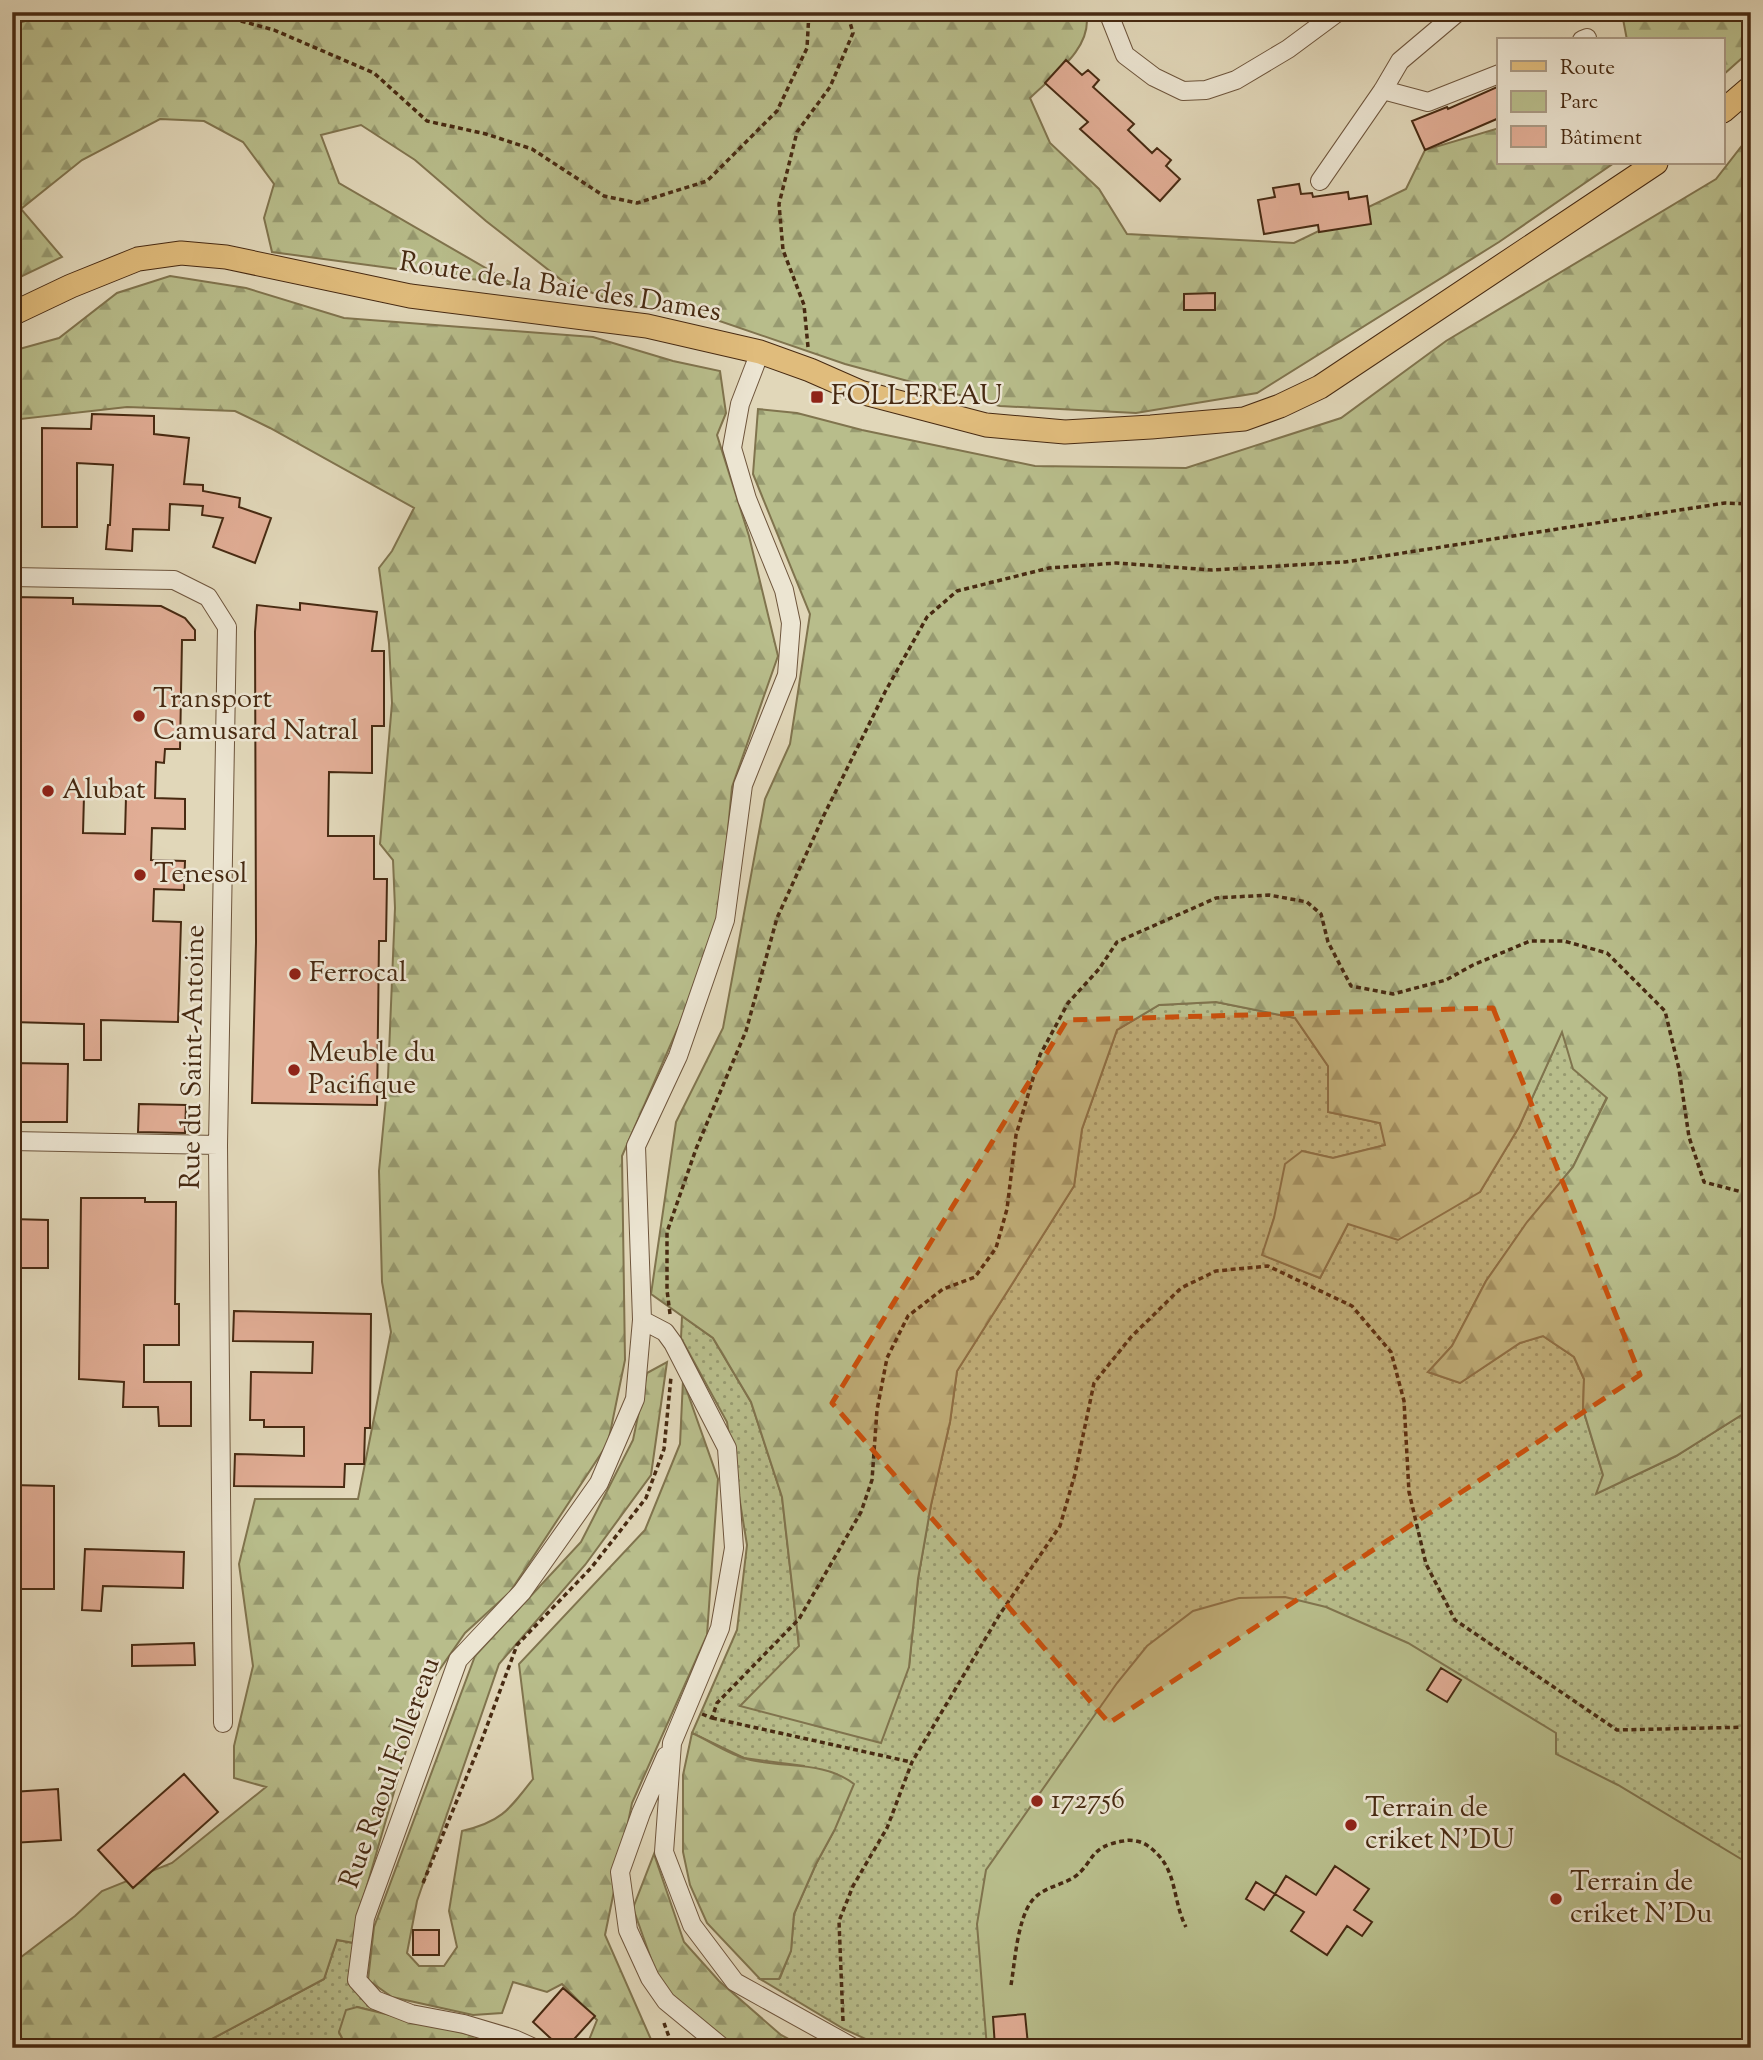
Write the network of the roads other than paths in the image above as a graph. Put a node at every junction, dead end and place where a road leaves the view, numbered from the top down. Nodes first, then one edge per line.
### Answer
1 (1108, 12) edge
2 (1338, 12) edge
3 (1458, 12) edge
4 (1497, 75) edge
5 (1751, 87) edge
6 (1383, 90) junction
7 (1724, 110) edge
8 (1654, 164) edge
9 (1320, 181) dead end
10 (12, 314) edge
11 (760, 352) junction
12 (12, 577) edge
13 (12, 1141) edge
14 (218, 1144) junction
15 (642, 1320) junction
16 (223, 1723) dead end
17 (672, 1743) junction
18 (849, 2045) edge
19 (534, 2048) edge
20 (723, 2048) edge

1 - 2 street
3 - 6 street
4 - 6 street
5 - 7 main road
6 - 9 street
8 - 11 main road, Route de la Baie des Dames
10 - 11 main road, Route de la Baie des Dames
11 - 15 street, Rue Raoul Follereau
12 - 14 street, Rue du Saint-Antoine
13 - 14 street
14 - 16 street, Rue du Saint-Antoine
15 - 17 street
15 - 19 street, Rue Raoul Follereau
17 - 18 street
17 - 20 street

